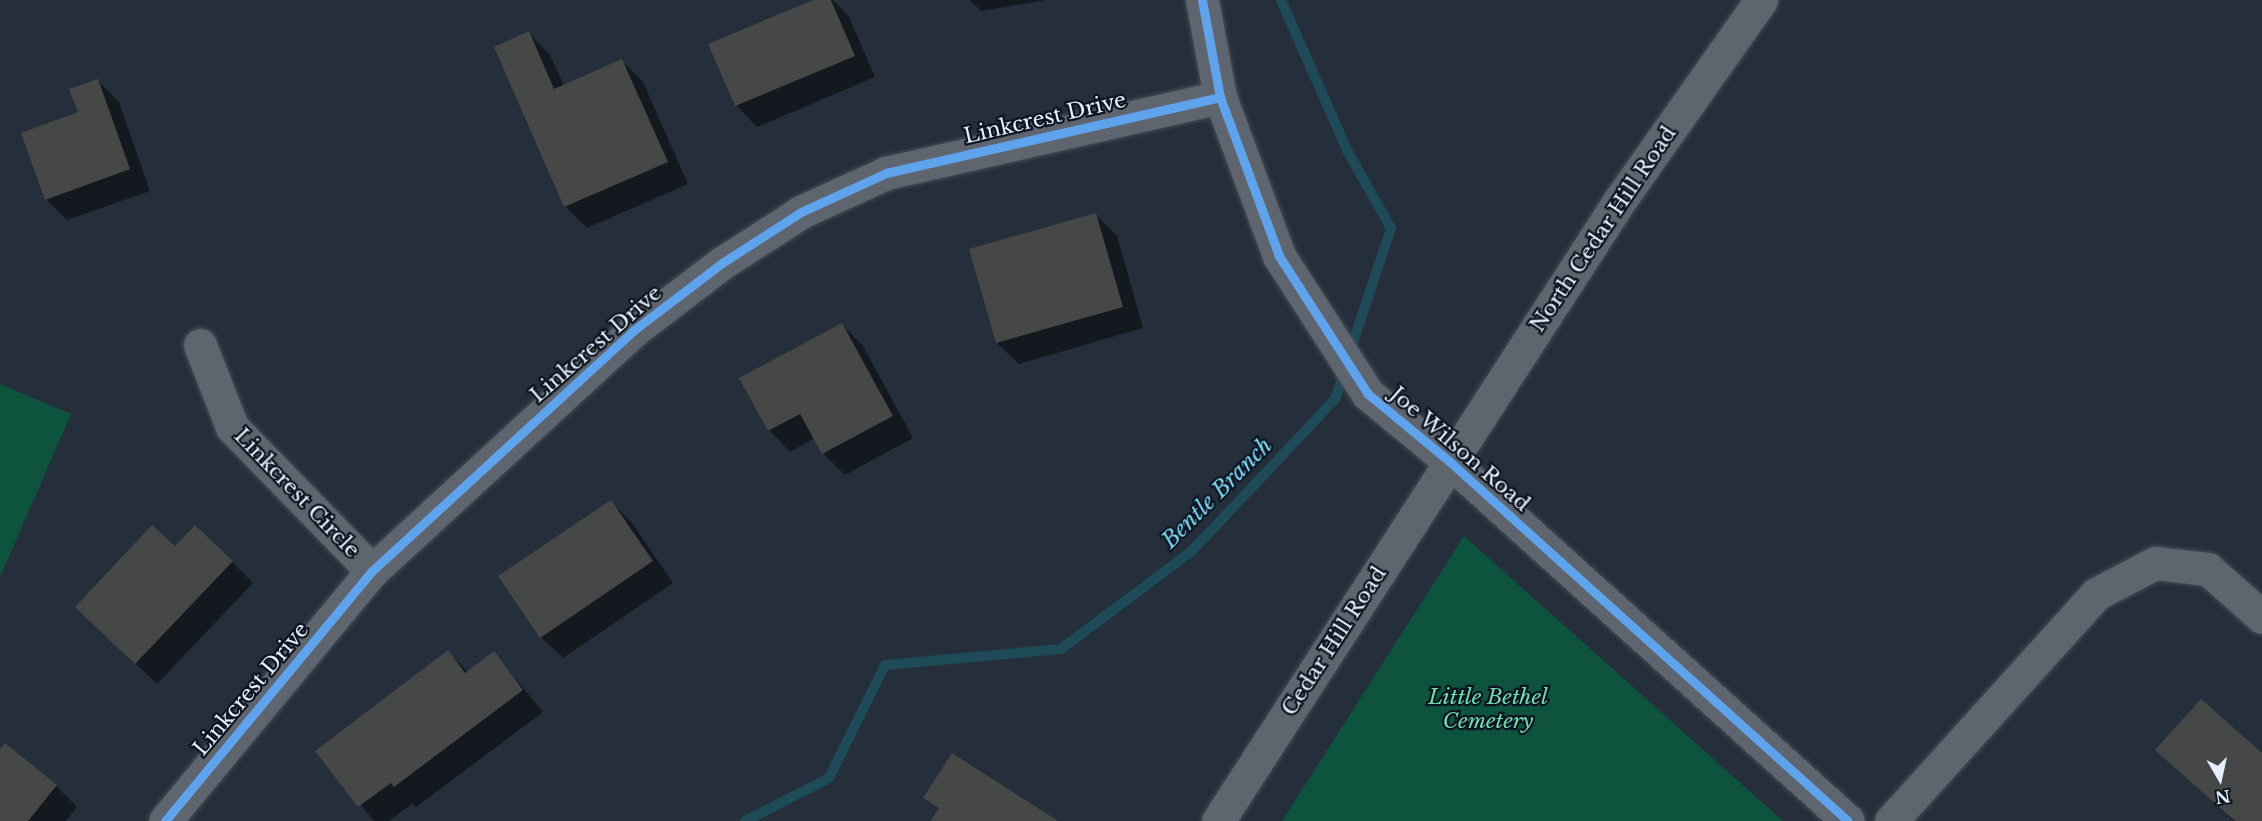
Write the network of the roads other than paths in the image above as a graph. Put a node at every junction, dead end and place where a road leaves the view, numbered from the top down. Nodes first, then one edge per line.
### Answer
1 (1202, 0) edge
2 (1761, 0) edge
3 (1220, 97) junction
4 (200, 345) dead end
5 (1449, 460) junction
6 (372, 571) junction
7 (2262, 617) edge
8 (165, 821) edge
9 (1218, 821) edge
10 (1848, 821) edge
11 (1891, 821) edge

1 - 3 street, Joe Wilson Road
2 - 5 street, North Cedar Hill Road
3 - 5 street, Joe Wilson Road
3 - 6 street, Linkcrest Drive
4 - 6 street, Linkcrest Circle
5 - 9 street, Cedar Hill Road
5 - 10 street, Joe Wilson Road
6 - 8 street, Linkcrest Drive
7 - 11 street

